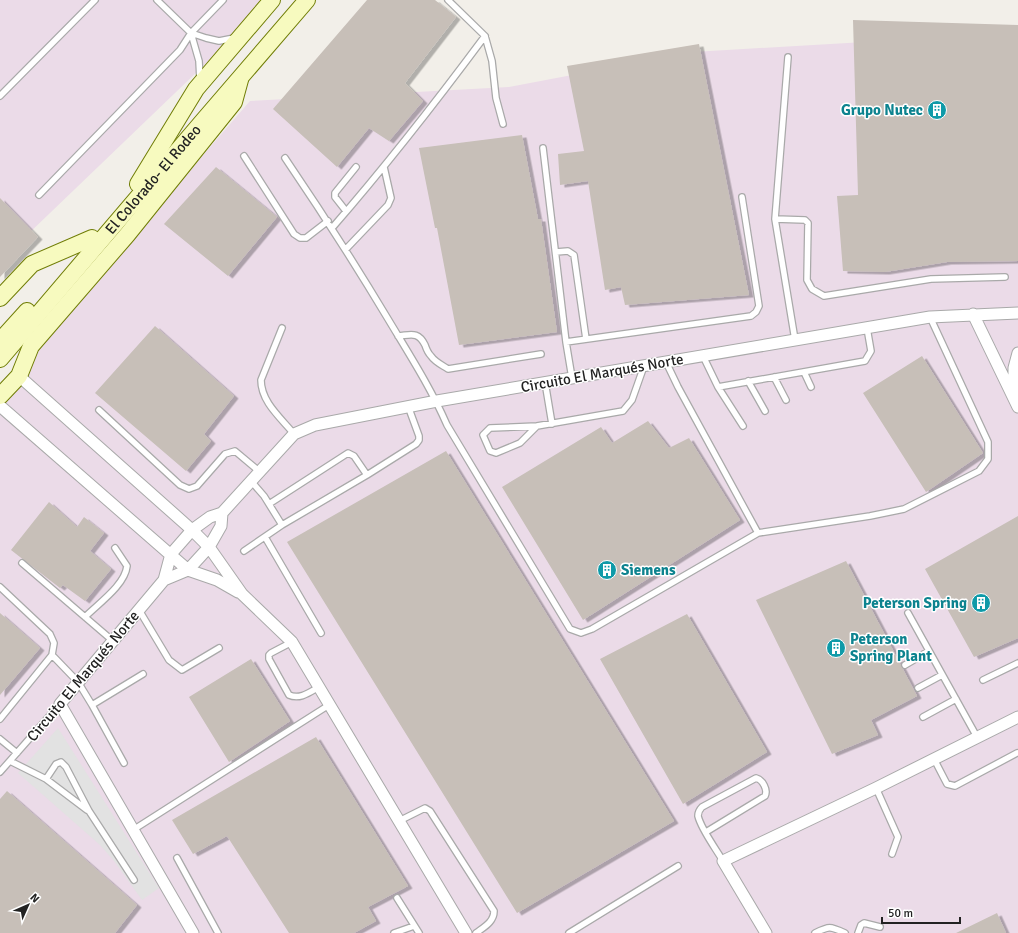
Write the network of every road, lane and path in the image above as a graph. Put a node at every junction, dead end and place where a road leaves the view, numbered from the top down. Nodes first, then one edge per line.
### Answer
1 (95, 0) edge
2 (157, 0) edge
3 (224, 0) edge
4 (272, 0) edge
5 (293, 0) edge
6 (307, 0) edge
7 (448, 0) edge
8 (191, 33) junction
9 (485, 36) junction
10 (240, 37) junction
11 (788, 57) dead end
12 (240, 77) junction
13 (200, 84) junction
14 (0, 96) edge
15 (503, 124) dead end
16 (543, 148) dead end
17 (244, 156) dead end
18 (285, 158) dead end
19 (356, 167) dead end
20 (384, 167) junction
21 (138, 184) junction
22 (39, 195) dead end
23 (742, 197) dead end
24 (346, 211) junction
25 (775, 219) junction
26 (328, 221) junction
27 (332, 228) junction
28 (92, 238) junction
29 (346, 249) junction
30 (556, 252) junction
31 (1005, 277) dead end
32 (0, 298) edge
33 (1018, 313) edge
34 (974, 314) junction
35 (930, 317) junction
36 (282, 328) dead end
37 (868, 328) junction
38 (398, 336) junction
39 (586, 340) junction
40 (795, 340) junction
41 (0, 341) edge
42 (566, 342) junction
43 (1018, 353) edge
44 (540, 354) dead end
45 (704, 356) junction
46 (0, 359) edge
47 (666, 362) junction
48 (644, 366) junction
49 (804, 372) junction
50 (19, 376) junction
51 (774, 377) junction
52 (572, 378) junction
53 (545, 382) junction
54 (748, 382) junction
55 (718, 387) junction
56 (811, 387) dead end
57 (0, 396) edge
58 (786, 400) dead end
59 (437, 401) junction
60 (1016, 403) edge
61 (0, 406) edge
62 (408, 406) junction
63 (99, 410) dead end
64 (765, 411) dead end
65 (552, 424) junction
66 (537, 426) junction
67 (743, 426) dead end
68 (294, 434) junction
69 (260, 472) junction
70 (366, 475) junction
71 (251, 481) junction
72 (269, 504) junction
73 (222, 513) junction
74 (282, 525) junction
75 (192, 530) junction
76 (758, 533) junction
77 (265, 537) junction
78 (209, 547) junction
79 (115, 548) dead end
80 (244, 550) dead end
81 (171, 554) junction
82 (22, 563) dead end
83 (188, 570) junction
84 (164, 580) junction
85 (0, 587) edge
86 (242, 594) junction
87 (139, 610) junction
88 (908, 613) dead end
89 (85, 617) junction
90 (321, 633) dead end
91 (113, 641) junction
92 (292, 642) junction
93 (219, 648) dead end
94 (929, 651) junction
95 (52, 655) junction
96 (1018, 663) edge
97 (905, 666) dead end
98 (143, 674) dead end
99 (942, 675) junction
100 (983, 680) dead end
101 (78, 682) junction
102 (319, 687) junction
103 (918, 688) dead end
104 (956, 700) junction
105 (60, 704) junction
106 (92, 705) junction
107 (329, 705) junction
108 (923, 717) dead end
109 (1018, 717) edge
110 (0, 719) edge
111 (977, 737) junction
112 (0, 739) edge
113 (17, 753) junction
114 (1017, 753) dead end
115 (934, 759) junction
116 (10, 761) junction
117 (124, 763) dead end
118 (0, 772) edge
119 (46, 779) junction
120 (876, 788) junction
121 (89, 811) junction
122 (399, 821) junction
123 (133, 830) junction
124 (706, 832) junction
125 (892, 854) dead end
126 (177, 858) dead end
127 (723, 862) junction
128 (678, 866) dead end
129 (134, 880) dead end
130 (396, 898) dead end
131 (414, 926) junction
132 (880, 928) dead end
133 (193, 933) edge
134 (218, 933) edge
135 (394, 933) edge
136 (418, 933) edge
137 (466, 933) edge
138 (476, 933) edge
139 (570, 933) edge
140 (766, 933) edge
141 (815, 933) edge
142 (844, 933) edge
143 (858, 933) edge

1 - 14 lane
2 - 8 lane
3 - 8 lane
4 - 10 main road
5 - 21 main road, El Colorado- El Rodeo
6 - 12 main road, El Colorado- El Rodeo
7 - 9 lane
8 - 10 lane
8 - 13 lane
8 - 22 lane
9 - 15 lane
9 - 20 lane
10 - 13 main road
11 - 25 lane
12 - 46 main road, El Colorado- El Rodeo
12 - 50 main road
13 - 21 main road
16 - 30 lane
17 - 26 lane
18 - 26 lane
19 - 24 lane
20 - 24 lane
20 - 29 lane
21 - 28 main road, El Colorado- El Rodeo
23 - 39 lane
24 - 27 lane
25 - 31 lane
25 - 40 lane
26 - 27 lane
27 - 29 lane
28 - 32 main road
28 - 41 main road, El Colorado- El Rodeo
29 - 38 lane
30 - 39 lane
30 - 42 lane
33 - 34 street, Circuito El Marqués Norte
34 - 35 street, Circuito El Marqués Norte
34 - 60 street
35 - 37 street, Circuito El Marqués Norte
35 - 76 lane
36 - 68 lane
37 - 40 street, Circuito El Marqués Norte
37 - 49 lane
38 - 44 lane
38 - 59 lane
39 - 42 lane
40 - 45 street, Circuito El Marqués Norte
42 - 52 lane
43 - 60 street
45 - 47 street, Circuito El Marqués Norte
45 - 55 lane
47 - 48 street, Circuito El Marqués Norte
47 - 76 lane
48 - 52 street, Circuito El Marqués Norte
48 - 65 lane
49 - 51 lane
49 - 56 lane
50 - 57 main road
50 - 75 street
51 - 54 lane
51 - 58 lane
52 - 53 street, Circuito El Marqués Norte
53 - 59 street, Circuito El Marqués Norte
53 - 65 lane
54 - 55 lane
54 - 64 lane
55 - 67 lane
59 - 62 street, Circuito El Marqués Norte
59 - 76 lane
61 - 81 street
62 - 68 street, Circuito El Marqués Norte
62 - 70 lane
63 - 69 lane
65 - 66 lane
66 - 66 lane
68 - 69 street, Circuito El Marqués Norte
69 - 71 street, Circuito El Marqués Norte
70 - 72 lane
70 - 74 lane
71 - 72 lane
71 - 73 street, Circuito El Marqués Norte
72 - 74 lane
73 - 75 street, Circuito El Marqués Norte
73 - 78 street, Circuito El Marqués Norte
74 - 77 lane
75 - 78 street
75 - 81 street, Circuito El Marqués Norte
77 - 80 lane
77 - 90 lane
78 - 83 street, Circuito El Marqués Norte
78 - 86 street
79 - 89 lane
81 - 83 street
81 - 84 street, Circuito El Marqués Norte
82 - 89 lane
83 - 84 street, Circuito El Marqués Norte
83 - 86 street
84 - 87 street, Circuito El Marqués Norte
85 - 95 lane
86 - 92 street
87 - 91 street, Circuito El Marqués Norte
87 - 93 lane
88 - 94 lane
89 - 91 lane
91 - 101 street, Circuito El Marqués Norte
92 - 102 street
92 - 102 lane
94 - 97 lane
94 - 99 lane
95 - 101 lane
95 - 110 lane
96 - 100 lane
98 - 106 lane
99 - 103 lane
99 - 104 lane
101 - 105 street, Circuito El Marqués Norte
101 - 106 lane
102 - 107 street
104 - 108 lane
104 - 111 lane
105 - 113 lane, Circuito El Marqués Norte
105 - 123 street
106 - 117 lane
107 - 122 street
107 - 123 lane
109 - 111 street
111 - 115 street
112 - 113 lane
113 - 116 lane, Circuito El Marqués Norte
114 - 115 lane
115 - 120 street
116 - 118 lane, Circuito El Marqués Norte
116 - 119 lane
119 - 121 lane
119 - 121 lane
120 - 125 lane
120 - 127 street
121 - 129 lane
122 - 137 street
122 - 138 lane
123 - 133 street
124 - 124 lane
124 - 127 lane
126 - 134 lane
127 - 140 street
128 - 139 lane
130 - 131 lane
131 - 135 lane
131 - 136 lane
132 - 143 lane
141 - 142 lane

